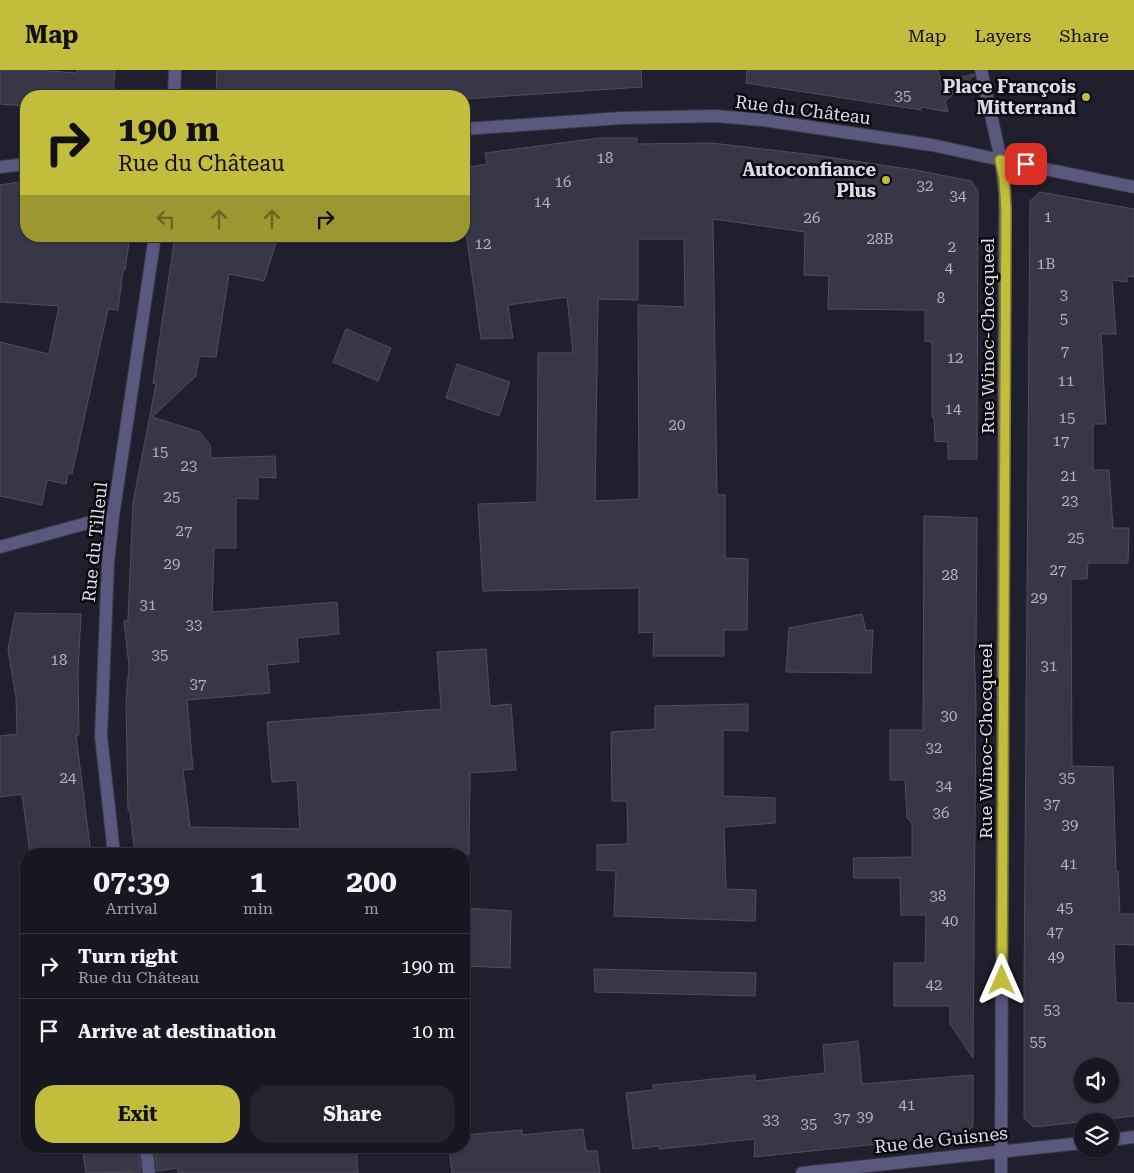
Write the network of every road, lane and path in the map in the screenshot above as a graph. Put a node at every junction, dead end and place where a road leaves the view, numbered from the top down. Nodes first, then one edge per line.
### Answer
1 (175, 70) edge
2 (981, 70) edge
3 (174, 90) edge
4 (470, 128) edge
5 (1000, 160) junction
6 (20, 165) edge
7 (0, 167) edge
8 (1134, 187) edge
9 (154, 242) edge
10 (113, 516) junction
11 (0, 547) edge
12 (113, 848) edge
13 (1134, 1137) edge
14 (1119, 1139) edge
15 (1074, 1144) edge
16 (1001, 1151) junction
17 (147, 1153) edge
18 (149, 1173) edge
19 (802, 1173) edge
20 (1001, 1173) edge

1 - 3 street
2 - 5 street, Rue Winoc-Chocqueel
4 - 5 street, Rue du Château
5 - 8 street, Rue du Château
5 - 16 street, Rue Winoc-Chocqueel
6 - 7 street
9 - 10 street, Rue du Tilleul
10 - 11 street
10 - 12 street, Rue du Tilleul
13 - 14 street
15 - 16 street, Rue de Guisnes
16 - 19 street, Rue de Guisnes
16 - 20 street, Rue Winoc-Chocqueel
17 - 18 street

